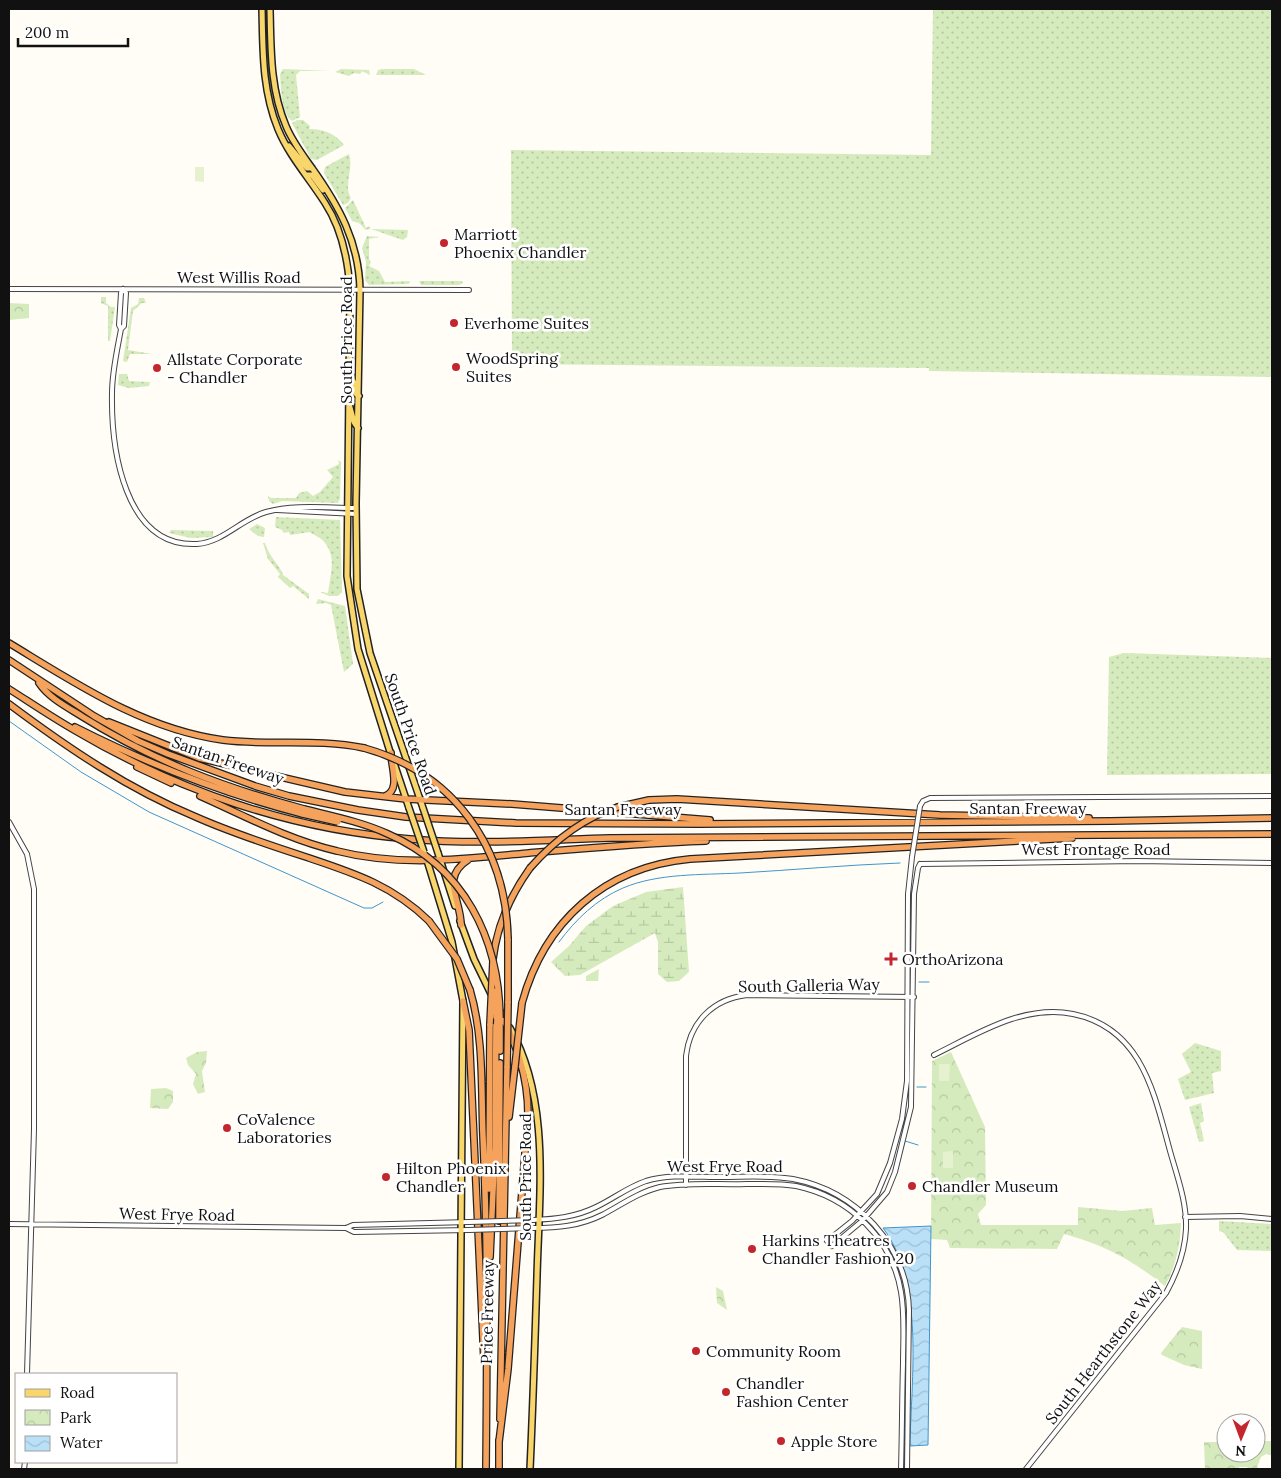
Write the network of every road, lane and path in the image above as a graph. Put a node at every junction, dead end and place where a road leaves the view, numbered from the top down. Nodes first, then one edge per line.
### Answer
1 (262, 9) edge
2 (270, 9) edge
3 (285, 142) junction
4 (312, 168) junction
5 (306, 175) junction
6 (336, 202) junction
7 (9, 289) edge
8 (123, 289) junction
9 (350, 290) junction
10 (360, 290) junction
11 (469, 290) dead end
12 (349, 373) junction
13 (358, 396) junction
14 (348, 403) junction
15 (358, 429) junction
16 (347, 511) junction
17 (356, 511) junction
18 (9, 643) edge
19 (9, 660) edge
20 (36, 679) junction
21 (9, 689) edge
22 (9, 704) edge
23 (94, 716) junction
24 (54, 718) junction
25 (391, 753) junction
26 (122, 757) junction
27 (379, 796) junction
28 (1272, 796) edge
29 (406, 799) junction
30 (420, 800) junction
31 (304, 812) junction
32 (1272, 818) edge
33 (1164, 819) junction
34 (9, 822) edge
35 (747, 823) junction
36 (1272, 834) edge
37 (1113, 835) junction
38 (772, 837) junction
39 (912, 857) junction
40 (471, 858) junction
41 (427, 860) junction
42 (440, 860) junction
43 (1272, 862) edge
44 (920, 864) junction
45 (461, 925) junction
46 (908, 997) junction
47 (914, 997) junction
48 (463, 1002) junction
49 (496, 1004) junction
50 (498, 1017) junction
51 (934, 1055) dead end
52 (505, 1156) junction
53 (686, 1177) junction
54 (686, 1185) junction
55 (864, 1214) junction
56 (1185, 1217) junction
57 (860, 1218) junction
58 (1272, 1219) edge
59 (536, 1220) junction
60 (461, 1222) junction
61 (412, 1223) junction
62 (9, 1224) edge
63 (31, 1224) junction
64 (346, 1228) junction
65 (536, 1228) junction
66 (413, 1230) junction
67 (461, 1230) junction
68 (827, 1241) dead end
69 (832, 1246) dead end
70 (488, 1268) junction
71 (502, 1268) junction
72 (27, 1373) edge
73 (486, 1420) junction
74 (499, 1442) junction
75 (459, 1469) edge
76 (486, 1469) edge
77 (499, 1469) edge
78 (530, 1469) edge
79 (901, 1469) edge
80 (907, 1469) edge
81 (1026, 1469) edge

1 - 3 main road, South Price Road
2 - 4 main road, South Price Road
3 - 4 main road
3 - 5 main road, South Price Road
4 - 6 main road, South Price Road
5 - 6 main road
5 - 9 main road, South Price Road
6 - 10 main road, South Price Road
7 - 8 street, West Willis Road
8 - 9 street, West Willis Road
8 - 16 street
9 - 10 street, West Willis Road
9 - 12 main road, South Price Road
10 - 11 street, West Willis Road
10 - 13 main road, South Price Road
12 - 13 main road
12 - 14 main road, South Price Road
13 - 15 main road, South Price Road
14 - 15 main road
14 - 16 main road, South Price Road
15 - 17 main road, South Price Road
16 - 17 street
16 - 25 main road, South Price Road
17 - 30 main road, South Price Road
18 - 52 highway, bridge
19 - 20 highway, Santan Freeway
20 - 23 highway, Santan Freeway
20 - 31 highway
21 - 24 highway, Santan Freeway
22 - 70 highway, bridge
23 - 27 highway
23 - 35 highway, Santan Freeway
24 - 26 highway, Santan Freeway
24 - 31 highway
25 - 27 highway
25 - 29 main road, South Price Road
26 - 38 highway, Santan Freeway
26 - 41 highway
27 - 29 highway
28 - 39 street, bridge
29 - 30 highway
29 - 41 main road, South Price Road, bridge
30 - 35 highway
30 - 42 main road, South Price Road, bridge
31 - 50 highway, bridge
32 - 33 highway, Santan Freeway
33 - 35 highway, Santan Freeway
33 - 70 highway, bridge
34 - 63 street
36 - 37 highway, Santan Freeway
37 - 38 highway, Santan Freeway
37 - 52 highway, bridge
38 - 40 highway
39 - 44 street
39 - 46 street
40 - 42 highway
40 - 45 highway
41 - 42 highway
41 - 48 main road, South Price Road
42 - 45 main road, South Price Road
43 - 44 street, West Frontage Road
44 - 47 street
45 - 49 main road, South Price Road
46 - 47 street, South Galleria Way
46 - 53 street, South Galleria Way
46 - 55 street
47 - 55 street
48 - 60 main road, South Price Road
48 - 73 highway
49 - 59 main road, South Price Road
49 - 74 highway
50 - 70 highway
50 - 71 highway
51 - 56 street, South Hearthstone Way
52 - 71 highway, Price Freeway
53 - 54 street, South Galleria Way
53 - 55 street, West Frye Road
53 - 59 street, West Frye Road
54 - 57 street, West Frye Road
54 - 65 street, West Frye Road
55 - 57 street
55 - 80 street, West Frye Road
56 - 58 street
56 - 81 street, South Hearthstone Way
57 - 68 street
57 - 69 street
57 - 79 street, West Frye Road
59 - 60 street, West Frye Road, bridge
59 - 65 main road, South Price Road
60 - 61 street, West Frye Road
60 - 67 main road, South Price Road
61 - 64 street, West Frye Road
61 - 66 street
62 - 63 street, West Frye Road
63 - 64 street, West Frye Road
63 - 72 street
64 - 66 street, West Frye Road
65 - 67 street, West Frye Road, bridge
65 - 78 main road, South Price Road
66 - 67 street, West Frye Road
67 - 75 main road, South Price Road
70 - 73 highway, Price Freeway
71 - 74 highway, Price Freeway
73 - 76 highway, Price Freeway
74 - 77 highway, Price Freeway

